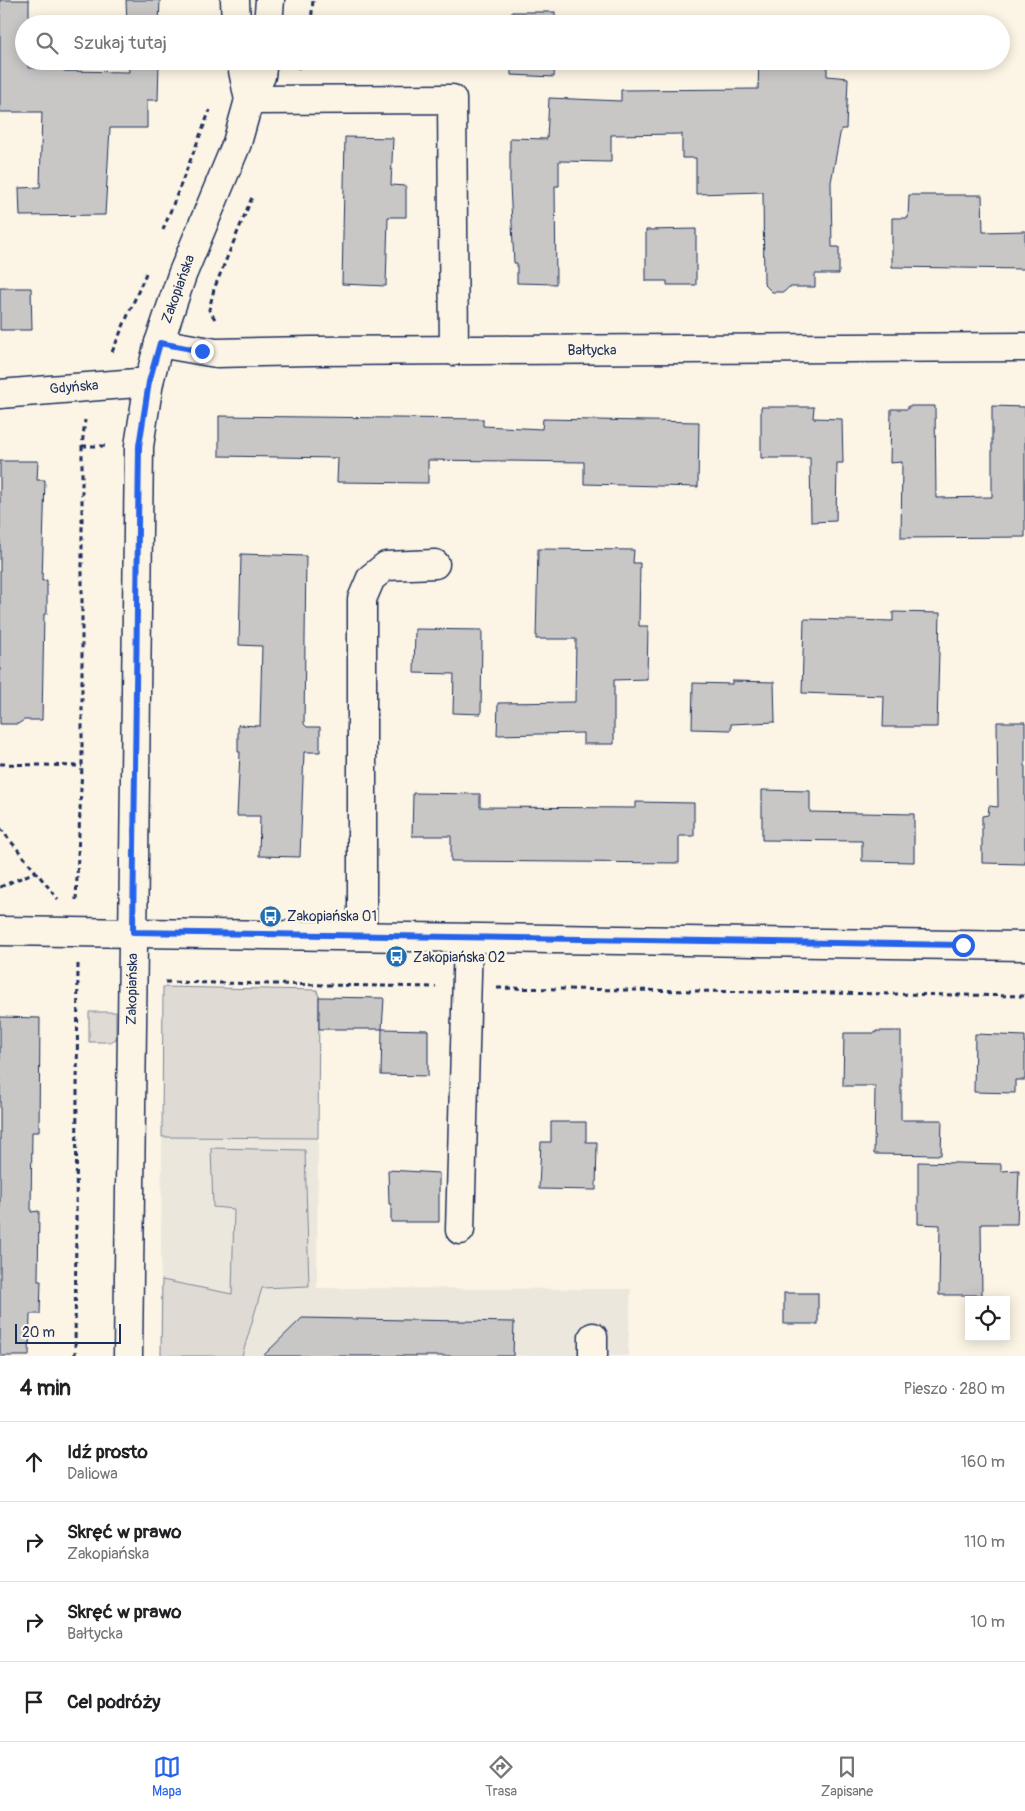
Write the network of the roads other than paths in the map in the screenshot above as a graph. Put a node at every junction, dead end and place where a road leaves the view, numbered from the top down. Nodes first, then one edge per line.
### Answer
1 (235, 0) edge
2 (270, 0) edge
3 (236, 15) edge
4 (269, 15) edge
5 (243, 70) edge
6 (262, 70) edge
7 (249, 100) junction
8 (160, 343) junction
9 (1025, 347) edge
10 (454, 351) junction
11 (149, 382) junction
12 (0, 394) edge
13 (435, 564) dead end
14 (0, 931) edge
15 (133, 932) junction
16 (362, 936) junction
17 (468, 938) junction
18 (1025, 946) edge
19 (460, 1230) dead end
20 (128, 1356) edge

1 - 3 street
2 - 4 street
5 - 7 street, Zakopiańska
6 - 7 street, Zakopiańska
7 - 8 street, Zakopiańska
7 - 10 street
8 - 10 street, Bałtycka
8 - 11 street, Zakopiańska
9 - 10 street, Bałtycka
11 - 12 street, Gdyńska
11 - 15 street, Zakopiańska
13 - 16 street
14 - 15 street
15 - 16 street
15 - 20 street, Zakopiańska
16 - 17 street
17 - 18 street
17 - 19 street

